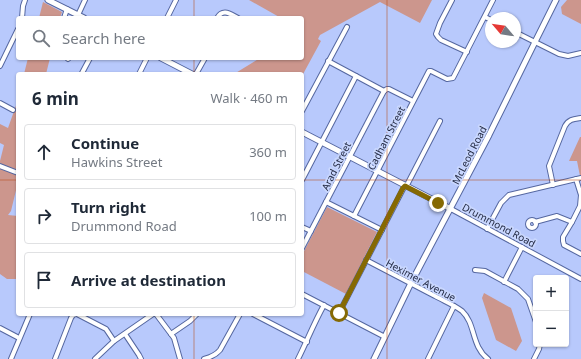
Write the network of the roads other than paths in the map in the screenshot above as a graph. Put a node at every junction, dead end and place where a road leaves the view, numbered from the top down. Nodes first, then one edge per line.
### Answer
1 (25, 0) edge
2 (48, 0) edge
3 (85, 0) edge
4 (176, 0) edge
5 (452, 0) edge
6 (493, 0) edge
7 (556, 0) edge
8 (67, 9) junction
9 (487, 12) edge
10 (22, 16) edge
11 (65, 16) edge
12 (79, 16) edge
13 (81, 16) edge
14 (168, 16) edge
15 (219, 16) edge
16 (233, 16) edge
17 (485, 17) edge
18 (347, 27) dead end
19 (16, 33) edge
20 (521, 35) edge
21 (535, 42) junction
22 (467, 52) junction
23 (581, 53) edge
24 (89, 60) edge
25 (146, 60) edge
26 (165, 60) edge
27 (204, 60) edge
28 (328, 61) junction
29 (0, 66) edge
30 (83, 72) edge
31 (140, 72) edge
32 (188, 72) edge
33 (197, 72) edge
34 (356, 76) junction
35 (384, 91) junction
36 (413, 101) junction
37 (0, 104) edge
38 (304, 107) edge
39 (14, 110) dead end
40 (581, 118) edge
41 (440, 121) dead end
42 (304, 133) edge
43 (322, 142) junction
44 (349, 157) junction
45 (0, 166) edge
46 (16, 172) edge
47 (378, 172) junction
48 (304, 176) edge
49 (579, 179) edge
50 (553, 185) junction
51 (405, 186) junction
52 (326, 202) junction
53 (451, 209) junction
54 (354, 216) junction
55 (535, 222) dead end
56 (572, 222) junction
57 (304, 228) edge
58 (487, 229) junction
59 (382, 230) junction
60 (311, 231) junction
61 (304, 244) edge
62 (522, 247) junction
63 (581, 254) edge
64 (366, 260) junction
65 (475, 270) dead end
66 (581, 279) edge
67 (504, 282) junction
68 (412, 283) junction
69 (304, 295) edge
70 (324, 305) junction
71 (454, 306) junction
72 (533, 311) edge
73 (339, 313) junction
74 (29, 316) edge
75 (72, 316) edge
76 (80, 316) edge
77 (150, 316) edge
78 (158, 316) edge
79 (195, 316) edge
80 (239, 316) edge
81 (257, 316) edge
82 (0, 328) edge
83 (125, 334) junction
84 (171, 334) junction
85 (385, 337) junction
86 (19, 338) junction
87 (114, 341) junction
88 (307, 342) junction
89 (539, 347) edge
90 (481, 352) junction
91 (217, 353) junction
92 (476, 356) dead end
93 (11, 359) edge
94 (54, 359) edge
95 (95, 359) edge
96 (141, 359) edge
97 (180, 359) edge
98 (204, 359) edge
99 (219, 359) edge
100 (298, 359) edge
101 (374, 359) edge
102 (428, 359) edge
103 (488, 359) edge
104 (534, 359) edge

1 - 10 street
2 - 8 main road
3 - 13 street
4 - 14 street
5 - 22 street
6 - 9 street
7 - 21 main road, McLeod Road
8 - 11 street
8 - 12 main road
15 - 16 street
17 - 22 street
18 - 28 street
19 - 29 street
20 - 21 street
21 - 23 street
21 - 53 main road, McLeod Road
22 - 36 street, Cadham Street
24 - 30 street
25 - 31 street
26 - 32 main road
27 - 33 street
28 - 34 street
28 - 38 street
34 - 35 street
34 - 43 street
35 - 36 street
35 - 44 street, Arad Street
36 - 47 street, Cadham Street
37 - 39 street
40 - 50 street
41 - 51 street
42 - 43 main road, Drummond Road
43 - 44 main road, Drummond Road
43 - 48 street
44 - 47 main road, Drummond Road
44 - 52 street, Arad Street
45 - 46 street
47 - 51 main road, Drummond Road
47 - 54 street, Cadham Street
49 - 50 street
49 - 56 street
50 - 58 street
51 - 53 main road, Drummond Road
51 - 59 street
52 - 54 street
52 - 60 street, Arad Street
53 - 58 street, Drummond Road
53 - 68 main road, McLeod Road
54 - 59 street
55 - 56 street
56 - 63 street
57 - 60 street
58 - 62 street, Drummond Road
59 - 64 street
60 - 61 street, Arad Street
62 - 66 street, Drummond Road
62 - 67 street
64 - 68 street, Heximer Avenue
64 - 73 street
65 - 67 street
67 - 72 street
68 - 71 street, Heximer Avenue
68 - 85 main road, McLeod Road
69 - 70 street
70 - 73 street
70 - 88 street
71 - 90 street, Heximer Avenue
71 - 102 street
73 - 85 street
74 - 86 street
75 - 94 street
76 - 87 street
77 - 83 street
78 - 84 street
79 - 84 street
80 - 91 street
81 - 88 street
82 - 86 street
83 - 87 street
83 - 96 street
84 - 97 street
85 - 101 main road, McLeod Road
86 - 93 street
87 - 95 street
88 - 100 street
89 - 104 street
90 - 92 street
90 - 103 street, Heximer Avenue
91 - 98 street
91 - 99 street

